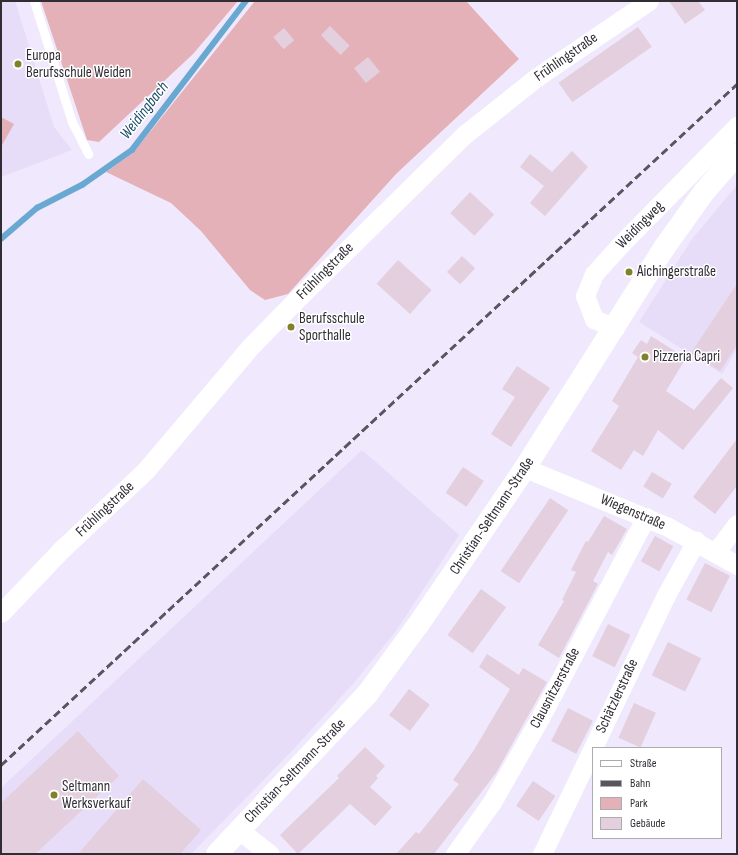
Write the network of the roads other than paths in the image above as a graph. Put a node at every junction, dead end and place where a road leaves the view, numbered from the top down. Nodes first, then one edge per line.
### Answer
1 (34, 1) edge
2 (649, 1) edge
3 (737, 126) edge
4 (88, 154) dead end
5 (737, 154) edge
6 (615, 328) junction
7 (525, 468) junction
8 (646, 517) junction
9 (737, 524) edge
10 (696, 541) junction
11 (715, 553) junction
12 (737, 565) edge
13 (1, 613) edge
14 (593, 747) edge
15 (592, 750) edge
16 (238, 830) junction
17 (217, 854) edge
18 (270, 854) edge
19 (455, 854) edge
20 (542, 854) edge

1 - 4 lane
2 - 13 street, Frühlingstraße
3 - 6 street, Weidingweg
5 - 6 main road, Christian-Seltmann-Straße
6 - 7 main road, Christian-Seltmann-Straße
7 - 8 street, Wiegenstraße
7 - 16 main road, Christian-Seltmann-Straße
8 - 10 street, Wiegenstraße
8 - 19 street, Clausnitzerstraße
9 - 11 street
10 - 11 street, Wiegenstraße
10 - 14 street, Schätzlerstraße
11 - 12 street, Wiegenstraße
15 - 20 street, Schätzlerstraße
16 - 17 main road, Christian-Seltmann-Straße
16 - 18 street

